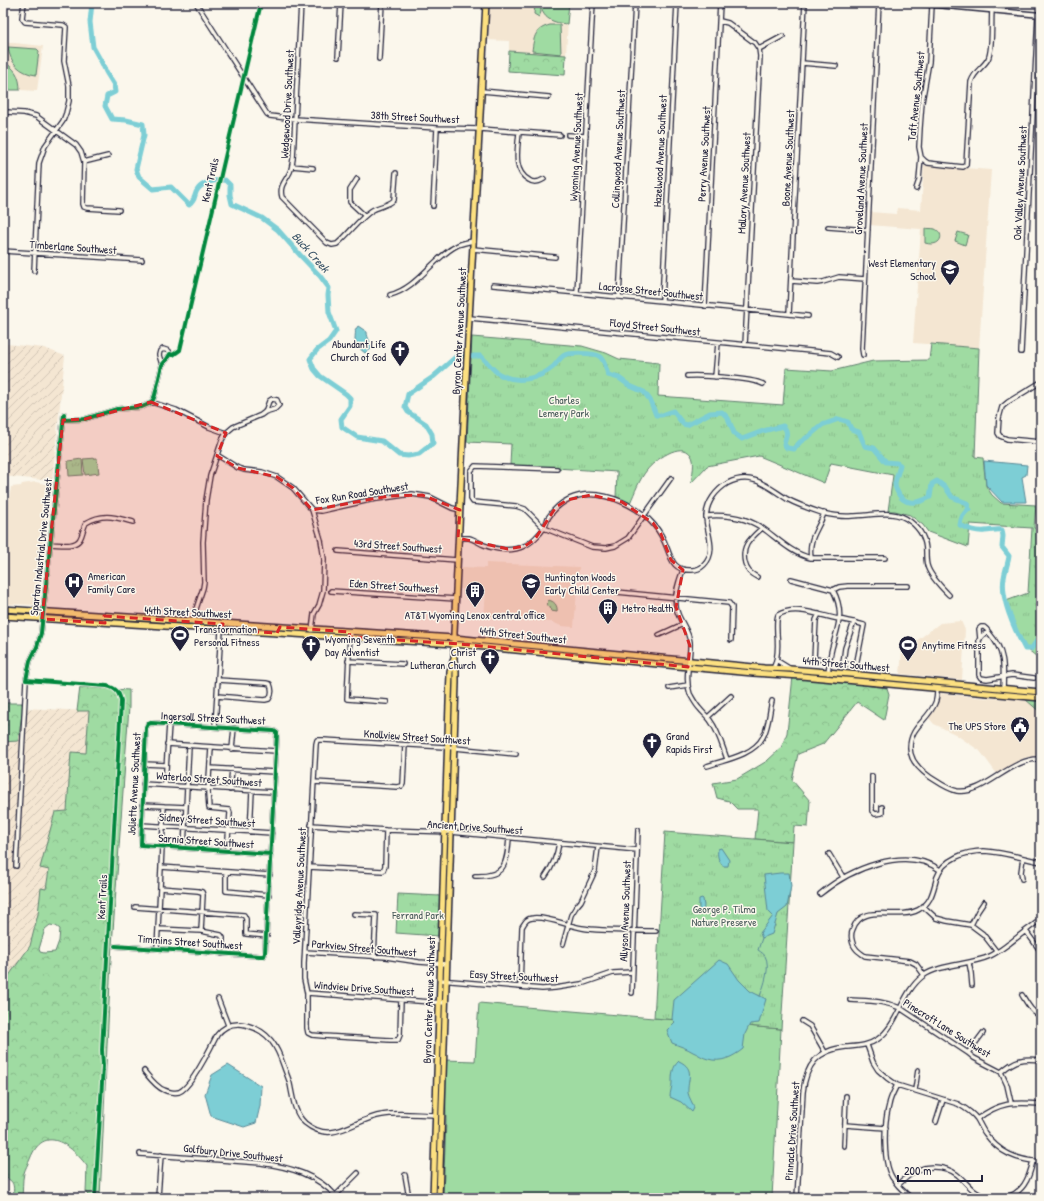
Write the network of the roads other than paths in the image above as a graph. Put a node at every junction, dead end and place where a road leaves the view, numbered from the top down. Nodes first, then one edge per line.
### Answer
1 (24, 3) edge
2 (196, 3) edge
3 (301, 3) edge
4 (341, 3) edge
5 (382, 3) edge
6 (486, 3) edge
7 (593, 3) edge
8 (635, 3) edge
9 (677, 3) edge
10 (720, 3) edge
11 (805, 3) edge
12 (879, 3) edge
13 (915, 3) edge
14 (996, 3) edge
15 (939, 4) edge
16 (932, 5) junction
17 (994, 11) junction
18 (1039, 15) edge
19 (720, 21) junction
20 (783, 36) dead end
21 (759, 49) junction
22 (338, 57) dead end
23 (379, 59) dead end
24 (802, 63) junction
25 (836, 66) dead end
26 (482, 91) junction
27 (549, 97) dead end
28 (3, 114) edge
29 (295, 119) junction
30 (437, 128) junction
31 (480, 129) junction
32 (57, 130) junction
33 (519, 132) junction
34 (560, 135) dead end
35 (568, 135) dead end
36 (586, 136) junction
37 (108, 156) dead end
38 (921, 157) junction
39 (84, 162) junction
40 (292, 166) junction
41 (313, 168) dead end
42 (396, 173) dead end
43 (357, 179) dead end
44 (544, 179) dead end
45 (916, 189) dead end
46 (433, 206) dead end
47 (119, 210) dead end
48 (365, 216) junction
49 (828, 226) dead end
50 (868, 230) junction
51 (473, 241) junction
52 (473, 249) junction
53 (3, 251) edge
54 (34, 253) junction
55 (555, 256) dead end
56 (142, 260) dead end
57 (34, 271) dead end
58 (865, 279) junction
59 (791, 281) junction
60 (493, 285) dead end
61 (577, 293) junction
62 (390, 295) dead end
63 (619, 297) junction
64 (662, 301) junction
65 (705, 306) junction
66 (747, 310) junction
67 (789, 314) junction
68 (808, 316) dead end
69 (470, 318) junction
70 (718, 343) junction
71 (745, 345) junction
72 (1021, 352) dead end
73 (863, 355) dead end
74 (838, 357) dead end
75 (162, 365) dead end
76 (687, 376) dead end
77 (715, 377) junction
78 (1041, 382) edge
79 (763, 384) dead end
80 (151, 402) junction
81 (265, 412) dead end
82 (64, 414) dead end
83 (63, 420) junction
84 (226, 433) junction
85 (1041, 442) edge
86 (217, 455) junction
87 (557, 469) dead end
88 (671, 478) dead end
89 (312, 510) junction
90 (460, 510) junction
91 (824, 513) junction
92 (644, 515) junction
93 (706, 516) junction
94 (133, 522) dead end
95 (544, 528) junction
96 (762, 528) junction
97 (458, 538) junction
98 (50, 544) junction
99 (338, 551) dead end
100 (811, 558) junction
101 (885, 558) dead end
102 (458, 560) junction
103 (683, 570) junction
104 (757, 577) dead end
105 (791, 579) dead end
106 (908, 586) dead end
107 (833, 590) junction
108 (331, 591) dead end
109 (607, 592) dead end
110 (949, 595) dead end
111 (676, 598) junction
112 (456, 599) junction
113 (3, 609) edge
114 (43, 612) junction
115 (819, 614) junction
116 (3, 616) edge
117 (108, 617) junction
118 (42, 619) junction
119 (157, 620) junction
120 (840, 620) junction
121 (197, 622) junction
122 (854, 622) junction
123 (105, 623) junction
124 (223, 624) junction
125 (682, 624) junction
126 (152, 625) junction
127 (186, 627) junction
128 (194, 628) junction
129 (221, 630) junction
130 (279, 630) junction
131 (312, 632) junction
132 (350, 634) junction
133 (990, 634) junction
134 (659, 636) dead end
135 (454, 638) junction
136 (980, 639) junction
137 (731, 640) dead end
138 (454, 644) junction
139 (622, 654) junction
140 (614, 660) junction
141 (776, 660) junction
142 (830, 660) junction
143 (348, 661) junction
144 (689, 661) junction
145 (403, 664) dead end
146 (688, 667) junction
147 (773, 669) junction
148 (790, 669) junction
149 (828, 675) junction
150 (875, 676) junction
151 (1004, 676) junction
152 (1034, 678) dead end
153 (218, 680) junction
154 (874, 682) junction
155 (688, 685) junction
156 (938, 685) junction
157 (669, 688) dead end
158 (1003, 689) junction
159 (1041, 692) edge
160 (1019, 694) junction
161 (217, 696) junction
162 (731, 696) dead end
163 (1041, 698) edge
164 (772, 701) dead end
165 (387, 702) dead end
166 (708, 717) junction
167 (148, 724) joint
168 (169, 724) junction
169 (215, 727) junction
170 (234, 728) junction
171 (317, 740) joint
172 (167, 744) junction
173 (404, 745) junction
174 (189, 746) junction
175 (211, 748) junction
176 (232, 748) junction
177 (451, 748) junction
178 (276, 751) junction
179 (516, 754) dead end
180 (1041, 759) edge
181 (726, 760) junction
182 (144, 764) junction
183 (166, 765) junction
184 (707, 766) dead end
185 (210, 768) junction
186 (232, 769) junction
187 (275, 772) junction
188 (872, 776) dead end
189 (314, 782) junction
190 (143, 784) junction
191 (166, 785) junction
192 (187, 787) junction
193 (209, 788) junction
194 (230, 790) junction
195 (252, 791) junction
196 (274, 792) junction
197 (142, 805) junction
198 (164, 806) junction
199 (186, 807) junction
200 (882, 807) dead end
201 (141, 825) junction
202 (312, 825) junction
203 (163, 827) junction
204 (185, 828) junction
205 (386, 830) junction
206 (638, 830) dead end
207 (228, 831) junction
208 (250, 832) junction
209 (272, 833) junction
210 (448, 833) junction
211 (510, 838) junction
212 (558, 843) junction
213 (141, 845) joint
214 (162, 847) junction
215 (598, 847) junction
216 (184, 848) junction
217 (637, 850) junction
218 (227, 851) junction
219 (271, 854) junction
220 (829, 854) dead end
221 (1024, 858) junction
222 (1041, 862) edge
223 (16, 866) dead end
224 (161, 867) junction
225 (309, 867) junction
226 (940, 870) junction
227 (226, 872) junction
228 (270, 875) junction
229 (475, 876) dead end
230 (843, 877) junction
231 (545, 878) dead end
232 (1022, 879) dead end
233 (160, 888) junction
234 (820, 894) dead end
235 (269, 895) junction
236 (984, 902) dead end
237 (923, 906) junction
238 (135, 907) dead end
239 (159, 908) junction
240 (202, 911) junction
241 (354, 914) dead end
242 (1041, 919) edge
243 (568, 925) junction
244 (971, 925) junction
245 (158, 929) junction
246 (634, 930) junction
247 (201, 931) junction
248 (656, 931) dead end
249 (1026, 931) junction
250 (266, 936) junction
251 (563, 944) dead end
252 (115, 946) dead end
253 (157, 949) junction
254 (305, 952) junction
255 (997, 952) junction
256 (1041, 952) edge
257 (222, 954) junction
258 (374, 956) junction
259 (968, 963) junction
260 (443, 964) junction
261 (632, 972) junction
262 (924, 975) junction
263 (443, 981) junction
264 (972, 985) dead end
265 (520, 987) junction
266 (307, 993) junction
267 (632, 993) dead end
268 (1022, 995) dead end
269 (218, 999) dead end
270 (401, 1000) junction
271 (850, 1000) dead end
272 (442, 1003) junction
273 (900, 1008) junction
274 (1041, 1016) edge
275 (802, 1021) dead end
276 (228, 1025) junction
277 (982, 1033) dead end
278 (867, 1045) junction
279 (825, 1052) junction
280 (968, 1053) junction
281 (1041, 1060) edge
282 (144, 1070) dead end
283 (918, 1070) dead end
284 (1001, 1072) junction
285 (897, 1085) junction
286 (915, 1090) junction
287 (846, 1096) dead end
288 (943, 1100) junction
289 (1011, 1103) junction
290 (1041, 1104) edge
291 (439, 1115) junction
292 (977, 1119) junction
293 (936, 1122) dead end
294 (845, 1125) junction
295 (886, 1128) junction
296 (844, 1146) dead end
297 (140, 1154) dead end
298 (161, 1155) junction
299 (1033, 1161) junction
300 (1041, 1162) edge
301 (358, 1173) dead end
302 (405, 1176) dead end
303 (898, 1185) junction
304 (124, 1195) dead end
305 (158, 1197) junction
306 (337, 1197) edge
307 (979, 1197) edge
308 (175, 1198) edge
309 (409, 1198) edge
310 (433, 1198) edge
311 (439, 1198) edge
312 (797, 1198) edge
313 (911, 1198) edge
314 (988, 1198) edge
315 (1003, 1198) edge

1 - 32 street
2 - 29 street, 38th Street Southwest
3 - 29 street, Wedgewood Drive Southwest
4 - 22 street
5 - 23 street
6 - 26 main road, Byron Center Avenue Southwest
7 - 36 street, Wyoming Avenue Southwest
8 - 63 street, Collingwood Avenue Southwest
9 - 64 street, Hazelwood Avenue Southwest
10 - 19 street, Perry Avenue Southwest
11 - 24 street, Boone Avenue Southwest
12 - 50 street, Groveland Avenue Southwest
13 - 16 street
14 - 17 street
15 - 16 street
15 - 17 street
16 - 38 street, Taft Avenue Southwest
17 - 18 street
17 - 38 street
18 - 72 street, Oak Valley Avenue Southwest
19 - 21 street
19 - 65 street, Perry Avenue Southwest
20 - 21 street
21 - 66 street, Mallory Avenue Southwest
24 - 25 street
24 - 59 street, Boone Avenue Southwest
26 - 27 street
26 - 31 main road, Byron Center Avenue Southwest
28 - 32 street
29 - 30 street, 38th Street Southwest
29 - 40 street, Wedgewood Drive Southwest
30 - 31 street, 38th Street Southwest
30 - 46 street
31 - 33 street, 38th Street Southwest
31 - 51 main road, Byron Center Avenue Southwest
32 - 39 street
32 - 54 street
33 - 34 street, 38th Street Southwest
33 - 44 street
35 - 36 street
36 - 61 street, Wyoming Avenue Southwest
37 - 39 street
38 - 45 street, Taft Avenue Southwest
39 - 47 street
40 - 41 street
40 - 48 street, Wedgewood Drive Southwest
42 - 48 street, Wedgewood Drive Southwest
43 - 48 street
49 - 50 street
50 - 58 street, Groveland Avenue Southwest
51 - 52 main road, Byron Center Avenue Southwest
51 - 62 street
52 - 55 street
52 - 69 main road, Byron Center Avenue Southwest
53 - 54 street, Timberlane Southwest
54 - 56 street, Timberlane Southwest
54 - 57 street
58 - 59 street
58 - 73 street, Groveland Avenue Southwest
59 - 67 street, Boone Avenue Southwest
60 - 61 street, Lacrosse Street Southwest
61 - 63 street, Lacrosse Street Southwest
63 - 64 street, Lacrosse Street Southwest
64 - 65 street, Lacrosse Street Southwest
65 - 66 street, Lacrosse Street Southwest
66 - 67 street, Lacrosse Street Southwest
66 - 71 street, Mallory Avenue Southwest
67 - 68 street, Lacrosse Street Southwest
69 - 70 street, Floyd Street Southwest
69 - 90 main road, Byron Center Avenue Southwest
70 - 71 street, Floyd Street Southwest
70 - 77 street
71 - 74 street, Floyd Street Southwest
75 - 80 street
76 - 77 street
77 - 79 street
78 - 85 street
80 - 83 street
80 - 84 street
81 - 84 street
82 - 83 street, Spartan Industrial Drive Southwest
83 - 98 street, Spartan Industrial Drive Southwest
84 - 86 street
86 - 89 street
86 - 121 street
87 - 95 street
88 - 92 street
89 - 90 street, Fox Run Road Southwest
89 - 131 street
90 - 97 main road, Byron Center Avenue Southwest
91 - 93 street
91 - 100 street
91 - 110 street
92 - 95 street
92 - 95 street
92 - 103 street
93 - 96 street
93 - 103 street
94 - 98 street
95 - 97 street
96 - 100 street
96 - 104 street
97 - 102 main road, Byron Center Avenue Southwest
98 - 114 street, Spartan Industrial Drive Southwest
99 - 102 street, 43rd Street Southwest
100 - 101 street
102 - 112 main road, Byron Center Avenue Southwest
103 - 111 street
105 - 107 street
106 - 107 street
107 - 120 street
108 - 112 street, Eden Street Southwest
109 - 111 street
111 - 125 street
111 - 137 street
112 - 135 main road, Byron Center Avenue Southwest
113 - 114 main road, 44th Street Southwest
114 - 117 main road, 44th Street Southwest
114 - 118 street, Spartan Industrial Drive Southwest
115 - 120 street
115 - 141 street
115 - 142 street
116 - 118 main road, 44th Street Southwest
117 - 119 main road, 44th Street Southwest
117 - 123 main road
118 - 123 main road, 44th Street Southwest
118 - 223 street, Spartan Industrial Drive Southwest
119 - 121 main road, 44th Street Southwest
119 - 126 main road
120 - 122 street
120 - 142 street
121 - 124 main road, 44th Street Southwest
121 - 127 main road
121 - 128 main road
122 - 122 street
123 - 126 main road, 44th Street Southwest
124 - 129 main road
124 - 130 main road, 44th Street Southwest
125 - 134 street
125 - 144 street
126 - 127 main road, 44th Street Southwest
127 - 128 main road, 44th Street Southwest
128 - 129 main road, 44th Street Southwest
129 - 130 main road, 44th Street Southwest
129 - 153 street
130 - 131 main road, 44th Street Southwest
131 - 132 main road, 44th Street Southwest
132 - 135 main road, 44th Street Southwest
132 - 138 main road, 44th Street Southwest
132 - 143 street
133 - 136 street
133 - 136 street
133 - 151 street
135 - 138 main road, Byron Center Avenue Southwest
135 - 139 main road, 44th Street Southwest
136 - 151 street
138 - 140 main road, 44th Street Southwest
138 - 177 main road, Byron Center Avenue Southwest
139 - 140 main road
139 - 144 main road, 44th Street Southwest
140 - 146 main road, 44th Street Southwest
141 - 147 street
141 - 148 street
142 - 149 street
143 - 145 street
143 - 165 street
144 - 146 street
144 - 147 main road, 44th Street Southwest
146 - 149 main road, 44th Street Southwest
146 - 155 street
147 - 148 main road, 44th Street Southwest
148 - 149 main road, 44th Street Southwest
149 - 150 main road, 44th Street Southwest
149 - 154 main road, 44th Street Southwest
150 - 154 main road
150 - 156 main road, 44th Street Southwest
151 - 152 street
151 - 158 street
153 - 161 street
153 - 161 street
154 - 156 main road, 44th Street Southwest
155 - 157 street
155 - 166 street
156 - 158 main road, 44th Street Southwest
156 - 160 main road, 44th Street Southwest
156 - 180 street
158 - 160 main road, 44th Street Southwest
159 - 160 main road
160 - 163 main road, 44th Street Southwest
161 - 169 street
162 - 166 street
164 - 181 street
166 - 181 street
167 - 168 street, Ingersoll Street Southwest
167 - 182 street, Joliette Avenue Southwest
168 - 169 street, Ingersoll Street Southwest
168 - 172 street
169 - 170 street, Ingersoll Street Southwest
170 - 176 street
170 - 178 street, Ingersoll Street Southwest
171 - 173 street, Knollview Street Southwest
171 - 189 street, Valleyridge Avenue Southwest
172 - 174 street
172 - 183 street
173 - 177 street, Knollview Street Southwest
173 - 189 street
174 - 175 street
174 - 192 street
175 - 176 street
175 - 185 street
176 - 178 street
177 - 179 street, Knollview Street Southwest
177 - 210 main road, Byron Center Avenue Southwest
178 - 187 street
181 - 184 street
182 - 183 street
182 - 190 street, Joliette Avenue Southwest
183 - 191 street
185 - 186 street
185 - 193 street
186 - 187 street
186 - 194 street
187 - 196 street
188 - 200 street
189 - 202 street, Valleyridge Avenue Southwest
190 - 191 street, Waterloo Street Southwest
190 - 197 street, Joliette Avenue Southwest
191 - 192 street, Waterloo Street Southwest
192 - 193 street, Waterloo Street Southwest
192 - 199 street
193 - 194 street, Waterloo Street Southwest
193 - 207 street
194 - 195 street, Waterloo Street Southwest
195 - 196 street, Waterloo Street Southwest
195 - 208 street
196 - 209 street
197 - 198 street
197 - 201 street, Joliette Avenue Southwest
198 - 199 street
198 - 203 street
199 - 204 street
201 - 203 street, Sidney Street Southwest
201 - 213 street, Joliette Avenue Southwest
202 - 205 street, Ancient Drive Southwest
202 - 225 street, Valleyridge Avenue Southwest
203 - 204 street, Sidney Street Southwest
203 - 214 street
204 - 207 street, Sidney Street Southwest
204 - 216 street
205 - 210 street, Ancient Drive Southwest
205 - 225 street
206 - 217 street, Allyson Avenue Southwest
207 - 208 street, Sidney Street Southwest
207 - 218 street
208 - 209 street, Sidney Street Southwest
209 - 219 street
210 - 211 street, Ancient Drive Southwest
210 - 260 main road, Byron Center Avenue Southwest
211 - 212 street, Ancient Drive Southwest
211 - 229 street
212 - 215 street, Ancient Drive Southwest
212 - 231 street
213 - 214 street, Sarnia Street Southwest
214 - 216 street, Sarnia Street Southwest
214 - 224 street
215 - 217 street, Ancient Drive Southwest
215 - 243 street
216 - 218 street, Sarnia Street Southwest
217 - 246 street, Allyson Avenue Southwest
218 - 219 street, Sarnia Street Southwest
219 - 228 street
220 - 230 street
221 - 222 street
221 - 226 street
221 - 232 street
224 - 227 street
224 - 233 street
225 - 254 street, Valleyridge Avenue Southwest
226 - 230 street
226 - 237 street
227 - 228 street
227 - 235 street
228 - 235 street
230 - 234 street
233 - 239 street
233 - 240 street
235 - 250 street
236 - 244 street
237 - 244 street
237 - 262 street
238 - 239 street
239 - 240 street
239 - 245 street
240 - 247 street
240 - 250 street
241 - 258 street
242 - 249 street
243 - 246 street
243 - 251 street
243 - 265 street
244 - 255 street
245 - 247 street
245 - 253 street
246 - 248 street
246 - 261 street, Allyson Avenue Southwest
247 - 257 street
249 - 255 street
249 - 256 street
250 - 257 street, Timmins Street Southwest
252 - 253 street, Timmins Street Southwest
253 - 257 street, Timmins Street Southwest
254 - 258 street, Parkview Street Southwest
254 - 266 street, Valleyridge Avenue Southwest
255 - 259 street
258 - 260 street, Parkview Street Southwest
259 - 262 street
259 - 264 street
260 - 263 main road, Byron Center Avenue Southwest
261 - 265 street, Easy Street Southwest
261 - 267 street, Allyson Avenue Southwest
262 - 273 street
263 - 265 street, Easy Street Southwest
263 - 272 main road, Byron Center Avenue Southwest
266 - 270 street, Windview Drive Southwest
266 - 270 street, Valleyridge Avenue Southwest
268 - 274 street
269 - 276 street
270 - 272 street, Windview Drive Southwest
271 - 273 street, Pinecroft Lane Southwest
272 - 291 main road, Byron Center Avenue Southwest
273 - 278 street
273 - 280 street, Pinecroft Lane Southwest
275 - 279 street
276 - 282 street
276 - 291 street
277 - 280 street
278 - 279 street
278 - 285 street
279 - 312 street, Pinnacle Drive Southwest
280 - 284 street, Pinecroft Lane Southwest
281 - 284 street
283 - 286 street
284 - 289 street
285 - 286 street
285 - 295 street
286 - 288 street
287 - 294 street
288 - 292 street
288 - 293 street
289 - 290 street
289 - 292 street
291 - 310 main road, Byron Center Avenue Southwest
291 - 311 main road, Byron Center Avenue Southwest
292 - 299 street
294 - 295 street
294 - 296 street
295 - 303 street
297 - 298 street, Golfbury Drive Southwest
298 - 305 street
298 - 306 street, Golfbury Drive Southwest
299 - 300 street
299 - 315 street
301 - 306 street
302 - 309 street
303 - 307 street
303 - 313 street
304 - 305 street
305 - 308 street
307 - 314 street

